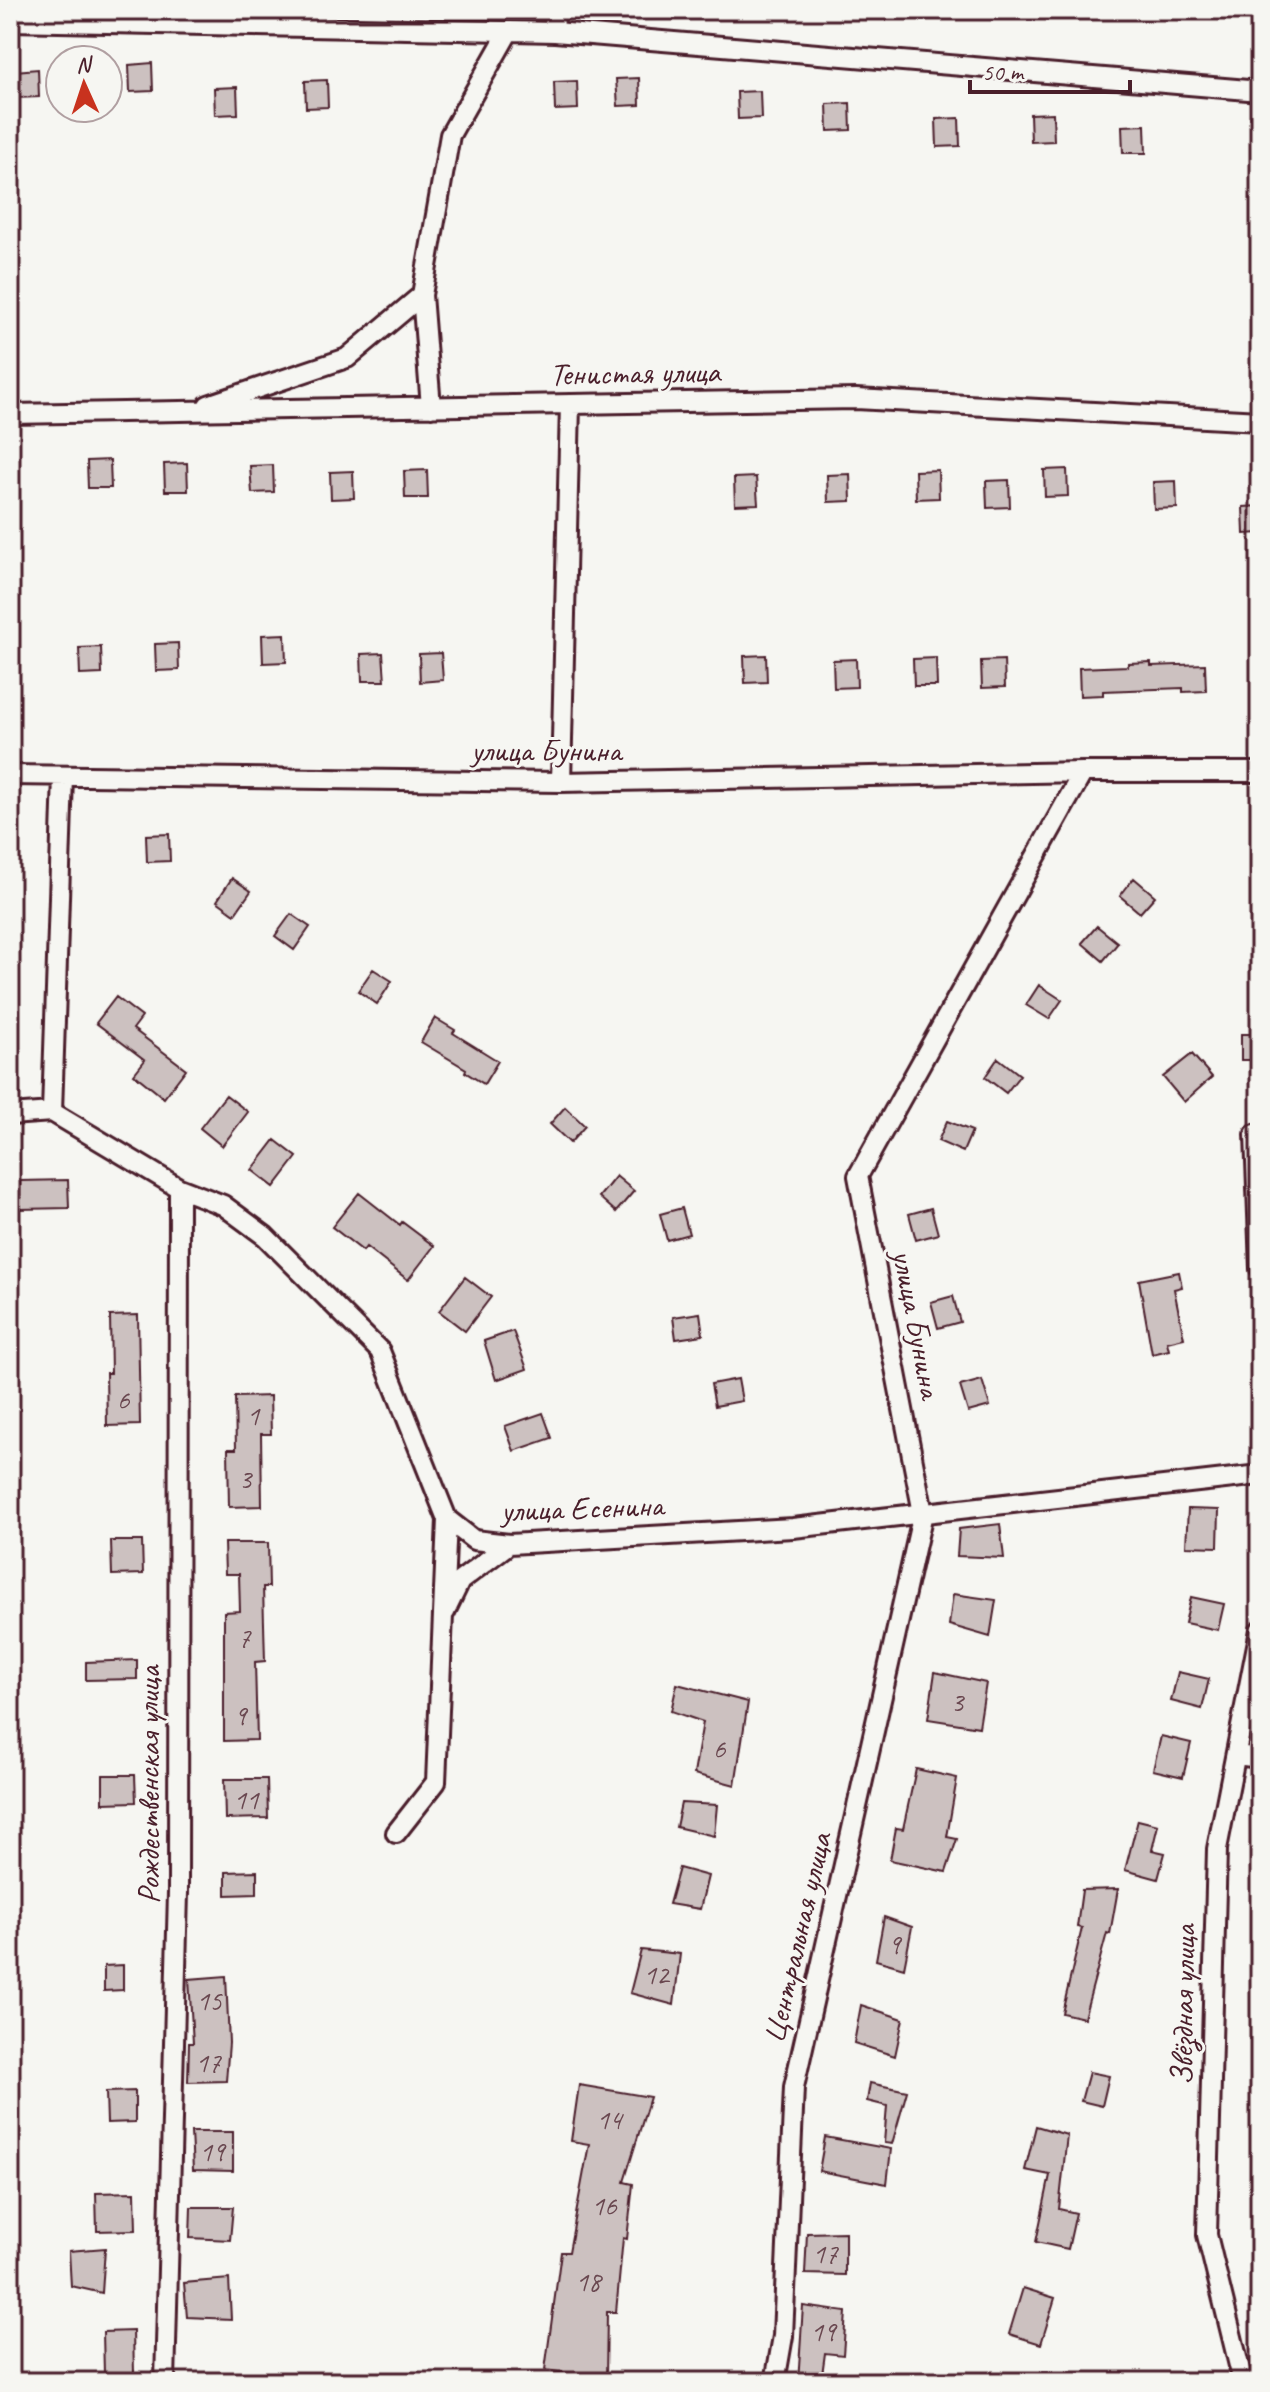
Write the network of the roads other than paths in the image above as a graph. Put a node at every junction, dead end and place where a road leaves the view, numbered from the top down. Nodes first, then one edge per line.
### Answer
1 (554, 10) edge
2 (10, 21) edge
3 (509, 31) junction
4 (555, 32) junction
5 (1260, 91) edge
6 (422, 295) junction
7 (570, 404) junction
8 (431, 407) junction
9 (192, 411) junction
10 (10, 414) edge
11 (1260, 421) edge
12 (1083, 772) junction
13 (1260, 772) edge
14 (10, 775) edge
15 (63, 776) junction
16 (561, 782) junction
17 (52, 1112) junction
18 (10, 1115) edge
19 (1260, 1133) edge
20 (179, 1188) junction
21 (1260, 1268) edge
22 (1260, 1475) edge
23 (923, 1513) junction
24 (447, 1519) junction
25 (509, 1544) junction
26 (442, 1618) junction
27 (1260, 1630) edge
28 (1236, 1755) junction
29 (1260, 1758) edge
30 (396, 1833) dead end
31 (165, 2382) edge
32 (775, 2382) edge
33 (1243, 2382) edge

1 - 4 street
2 - 3 street
3 - 4 street
3 - 6 street
4 - 5 street
6 - 8 street
6 - 9 street
7 - 8 street, Тенистая улица
7 - 11 street, Тенистая улица
7 - 16 street
8 - 9 street, Тенистая улица
9 - 10 street, Тенистая улица
12 - 13 street, улица Бунина
12 - 16 street, улица Бунина
12 - 23 street, улица Бунина
14 - 15 street, улица Бунина
15 - 16 street, улица Бунина
15 - 17 street
17 - 18 street
17 - 20 street
19 - 21 street
20 - 24 street
20 - 31 street, Рождественская улица
22 - 23 street, улица Есенина
23 - 25 street, улица Есенина
23 - 32 street, Центральная улица
24 - 25 street, улица Есенина
24 - 26 street
25 - 26 street
26 - 30 street
27 - 28 street, Звёздная улица
28 - 29 street
28 - 33 street, Звёздная улица

